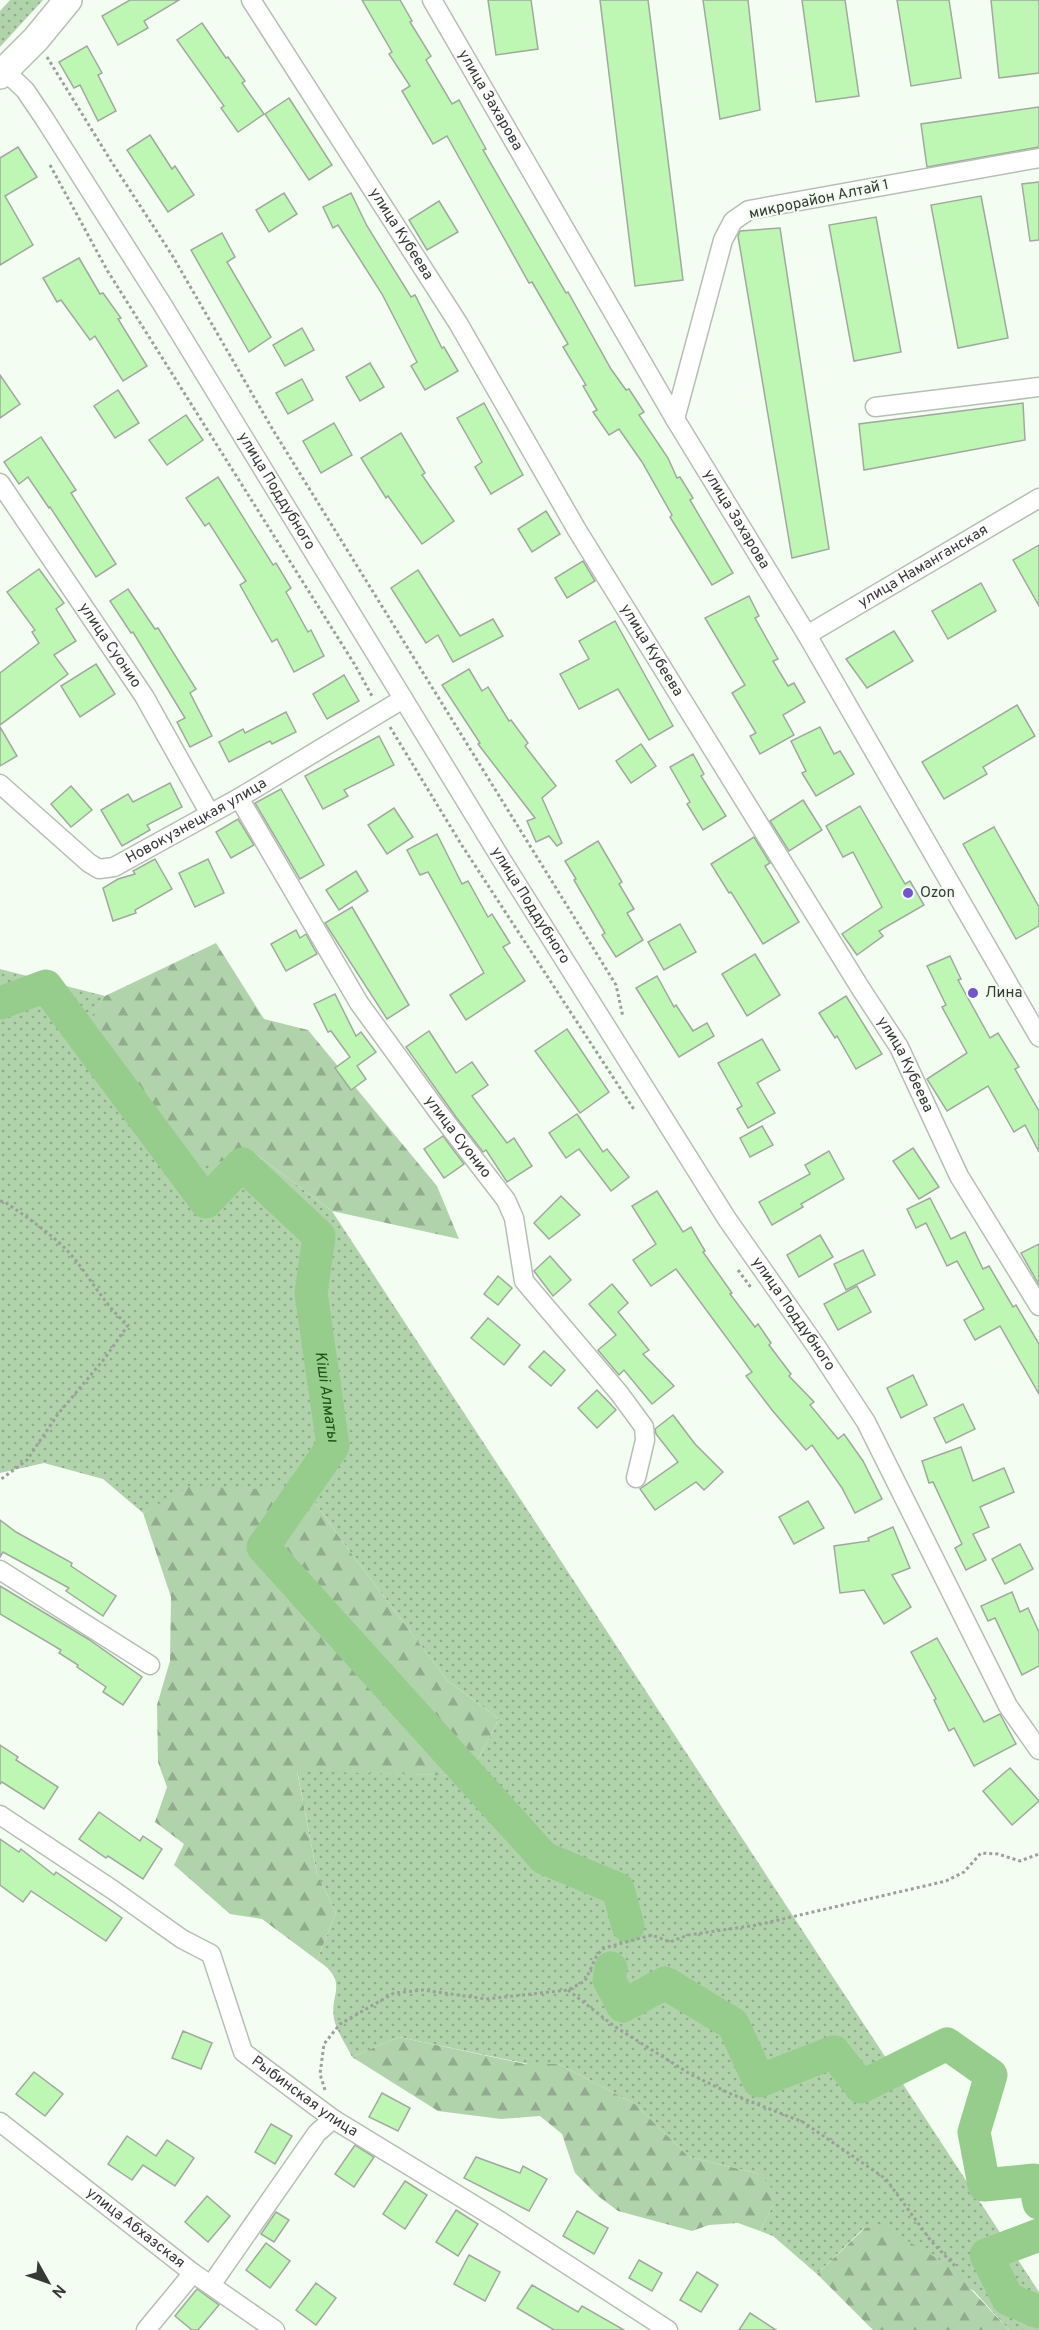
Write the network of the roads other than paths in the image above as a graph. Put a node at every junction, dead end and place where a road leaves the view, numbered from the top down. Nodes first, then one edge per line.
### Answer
1 (68, 0) edge
2 (251, 0) edge
3 (432, 0) edge
4 (3, 73) edge
5 (1039, 158) edge
6 (1039, 387) edge
7 (875, 407) dead end
8 (675, 419) junction
9 (0, 483) edge
10 (1039, 498) edge
11 (807, 635) junction
12 (403, 699) junction
13 (0, 784) edge
14 (239, 798) junction
15 (210, 814) junction
16 (1039, 1037) edge
17 (1039, 1306) edge
18 (636, 1478) dead end
19 (0, 1570) edge
20 (150, 1665) dead end
21 (1039, 1750) edge
22 (0, 1815) edge
23 (333, 2119) junction
24 (0, 2122) edge
25 (193, 2273) junction
26 (211, 2285) junction
27 (146, 2330) edge
28 (275, 2330) edge
29 (668, 2330) edge

1 - 4 main road
2 - 17 street, улица Кубеева
3 - 8 street, улица Захарова
4 - 12 street, улица Поддубного
5 - 8 street, микрорайон Алтай 1
6 - 7 street
8 - 11 street, улица Захарова
9 - 15 street, улица Суонио
10 - 11 street, улица Наманганская
11 - 16 street, улица Захарова
12 - 14 street, Новокузнецкая улица
12 - 21 street, улица Поддубного
13 - 15 street, Новокузнецкая улица
14 - 15 street, Новокузнецкая улица
14 - 18 street, улица Суонио
19 - 20 street
22 - 23 street, Рыбинская улица
23 - 26 street
23 - 29 street, Рыбинская улица
24 - 25 street, улица Абхазская
25 - 26 street, улица Абхазская
25 - 27 street
26 - 28 street, улица Абхазская

